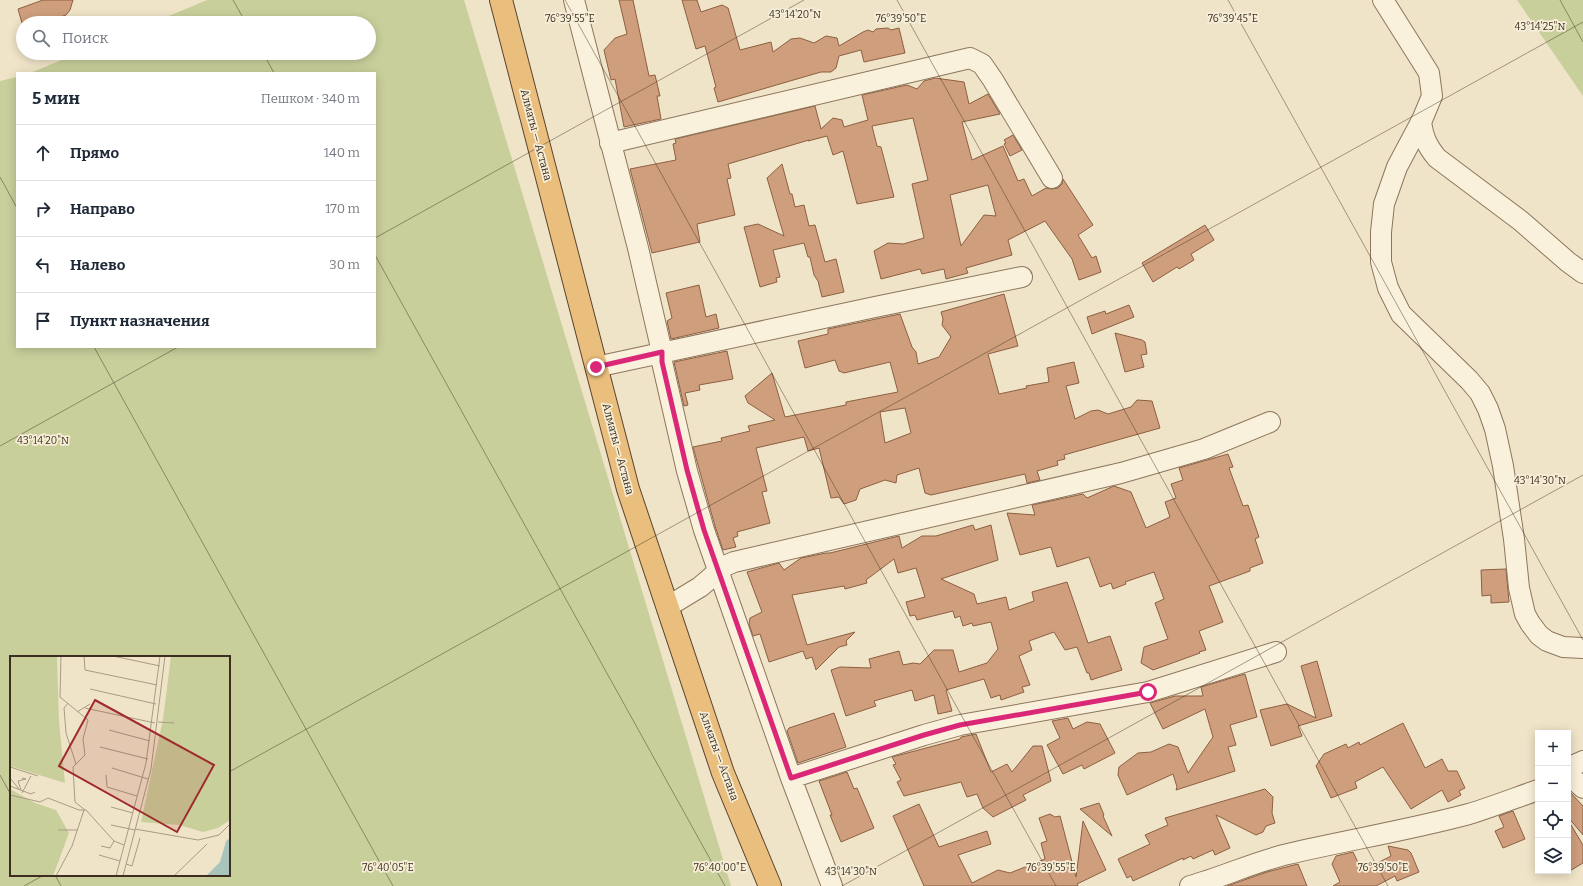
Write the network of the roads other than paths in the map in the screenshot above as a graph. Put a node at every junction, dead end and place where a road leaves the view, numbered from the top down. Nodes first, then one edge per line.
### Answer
1 (501, 0) edge
2 (574, 0) edge
3 (1383, 0) edge
4 (1421, 121) junction
5 (610, 143) junction
6 (1052, 178) dead end
7 (1583, 273) edge
8 (1022, 278) dead end
9 (662, 352) junction
10 (596, 367) junction
11 (1270, 422) dead end
12 (718, 569) junction
13 (667, 607) junction
14 (1583, 648) edge
15 (1276, 652) dead end
16 (1583, 761) edge
17 (791, 778) junction
18 (1573, 780) edge
19 (1535, 791) edge
20 (770, 886) edge
21 (832, 886) edge
22 (1190, 886) edge

1 - 10 highway, Алматы — Астана
2 - 5 street
3 - 4 street
4 - 7 street
4 - 14 street
5 - 6 street
5 - 9 street
8 - 9 street
9 - 10 street
9 - 12 street
10 - 13 highway, Алматы — Астана
11 - 12 street
12 - 13 street
12 - 17 street
13 - 20 highway, Алматы — Астана
15 - 17 street
16 - 18 street
17 - 21 street
19 - 22 street

